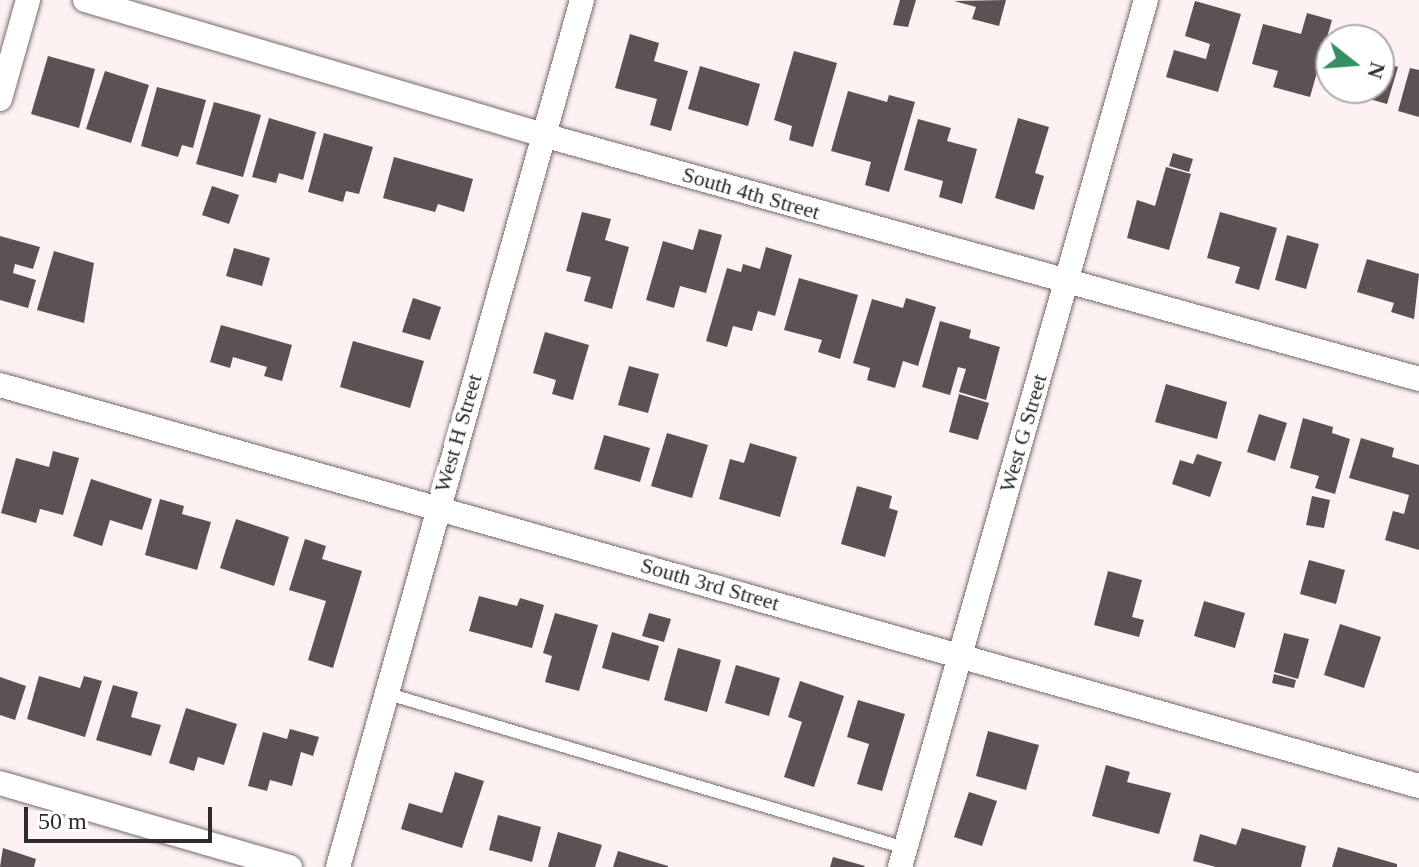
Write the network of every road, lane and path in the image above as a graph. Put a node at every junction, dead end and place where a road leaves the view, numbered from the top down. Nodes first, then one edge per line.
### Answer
1 (28, 0) edge
2 (85, 0) edge
3 (582, 0) edge
4 (1146, 0) edge
5 (0, 99) edge
6 (543, 135) junction
7 (1066, 281) junction
8 (1419, 379) edge
9 (0, 385) edge
10 (437, 507) junction
11 (960, 654) junction
12 (385, 693) junction
13 (0, 783) edge
14 (1419, 786) edge
15 (903, 858) edge
16 (290, 867) edge
17 (338, 867) edge

1 - 5 street
2 - 6 street, South 4th Street
3 - 6 street, West H Street
4 - 7 street, West G Street
6 - 7 street, South 4th Street
6 - 10 street, West H Street
7 - 8 street, South 4th Street
7 - 11 street, West G Street
9 - 10 street, South 3rd Street
10 - 11 street, South 3rd Street
10 - 12 street, West H Street
11 - 14 street, South 3rd Street
11 - 15 street, West G Street
12 - 15 lane
12 - 17 street, West H Street
13 - 16 street

